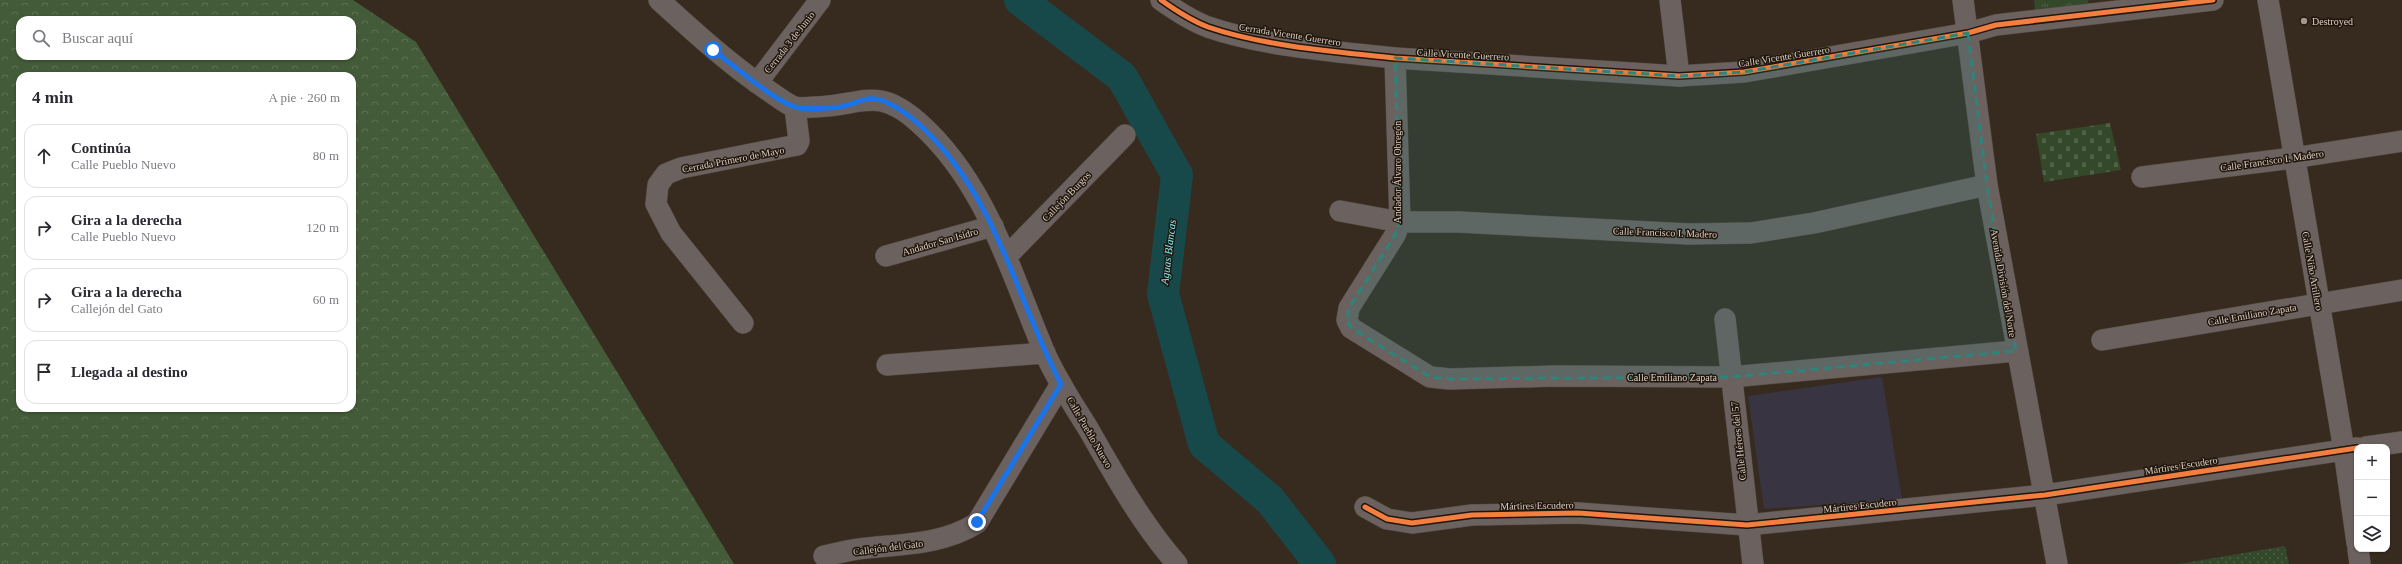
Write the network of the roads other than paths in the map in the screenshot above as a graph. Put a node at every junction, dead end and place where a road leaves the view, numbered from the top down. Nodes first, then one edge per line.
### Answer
1 (659, 0) edge
2 (820, 0) edge
3 (1160, 0) edge
4 (1670, 0) edge
5 (1963, 0) edge
6 (2213, 0) edge
7 (2268, 0) edge
8 (1968, 33) junction
9 (1353, 54) joint
10 (1395, 58) junction
11 (1679, 76) junction
12 (757, 83) junction
13 (795, 107) junction
14 (1125, 135) dead end
15 (2402, 141) edge
16 (2293, 158) junction
17 (2142, 177) dead end
18 (1986, 185) junction
19 (1340, 211) dead end
20 (1400, 222) junction
21 (993, 226) junction
22 (886, 256) dead end
23 (1007, 256) junction
24 (2402, 290) edge
25 (2318, 303) junction
26 (1725, 319) dead end
27 (1347, 320) joint
28 (743, 323) dead end
29 (2102, 340) dead end
30 (2016, 351) junction
31 (1045, 353) junction
32 (887, 365) dead end
33 (1731, 377) junction
34 (1061, 384) junction
35 (2402, 442) edge
36 (2388, 444) edge
37 (2350, 449) edge
38 (2045, 495) junction
39 (1365, 507) dead end
40 (2355, 516) edge
41 (1747, 525) junction
42 (2358, 552) edge
43 (824, 556) dead end
44 (1177, 564) edge
45 (1752, 564) edge
46 (2057, 564) edge
47 (2360, 564) edge

1 - 12 street
2 - 12 street, Cerrada 3 de Junio
3 - 9 street, Cerrada Vicente Guerrero
4 - 11 street
5 - 8 street, Avenida División del Norte
6 - 8 street, Calle Vicente Guerrero
7 - 16 street, Calle Niño Artillero
8 - 11 street, Calle Vicente Guerrero
8 - 18 street, Avenida División del Norte
9 - 10 street, Calle Vicente Guerrero
10 - 11 street, Calle Vicente Guerrero
10 - 20 street, Andador Álvaro Obregón
12 - 13 street
13 - 21 street, Calle Pueblo Nuevo
13 - 28 street, Cerrada Primero de Mayo
14 - 23 street, Callejón Burgos
15 - 16 street, Calle Francisco I. Madero
16 - 17 street, Calle Francisco I. Madero
16 - 25 street, Calle Niño Artillero
18 - 20 street, Calle Francisco I. Madero
18 - 30 street, Avenida División del Norte
19 - 20 street, Calle Francisco I. Madero
20 - 27 street, Andador Álvaro Obregón
21 - 22 street, Andador San Isidro
21 - 23 street, Calle Pueblo Nuevo
23 - 31 street, Calle Pueblo Nuevo
24 - 25 street, Calle Emiliano Zapata
25 - 29 street, Calle Emiliano Zapata
25 - 37 street, Calle Niño Artillero
26 - 33 street, Calle Héroes del 57
27 - 33 street, Calle Emiliano Zapata
30 - 33 street, Calle Emiliano Zapata
30 - 38 street, Avenida División del Norte
31 - 32 street
31 - 34 street, Calle Pueblo Nuevo
33 - 41 street, Calle Héroes del 57
34 - 43 street, Callejón del Gato
34 - 44 street, Calle Pueblo Nuevo
35 - 36 street
37 - 38 street, Mártires Escudero
37 - 40 street, Calle Niño Artillero
38 - 41 street, Mártires Escudero
38 - 46 street, Avenida División del Norte
39 - 41 street, Mártires Escudero
41 - 45 street, Calle Héroes del 57
42 - 47 street

